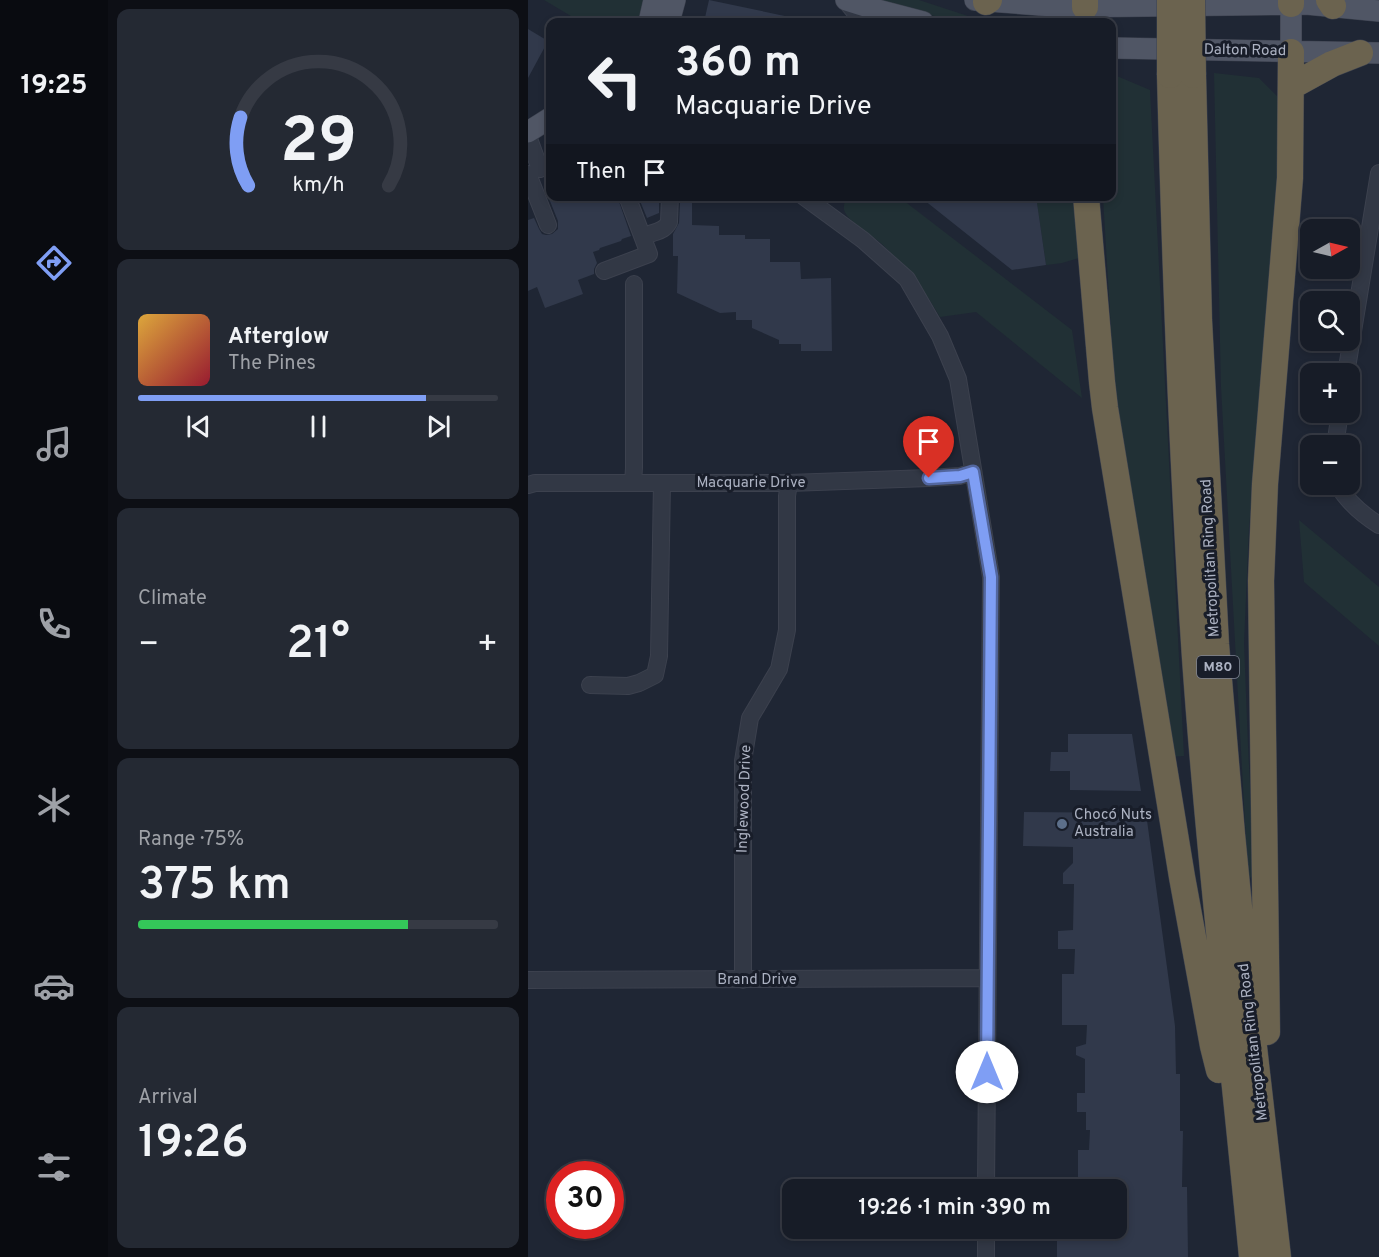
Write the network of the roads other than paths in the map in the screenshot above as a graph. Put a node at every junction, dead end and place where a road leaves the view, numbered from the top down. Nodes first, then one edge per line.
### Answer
1 (654, 0) edge
2 (675, 0) edge
3 (845, 0) edge
4 (1170, 0) edge
5 (1192, 0) edge
6 (984, 1) edge
7 (1291, 2) edge
8 (1331, 3) edge
9 (1085, 10) edge
10 (1379, 11) edge
11 (651, 18) edge
12 (670, 18) edge
13 (859, 18) edge
14 (908, 18) edge
15 (1116, 48) edge
16 (1291, 52) junction
17 (1370, 53) edge
18 (1181, 75) junction
19 (1292, 86) junction
20 (546, 121) edge
21 (546, 132) edge
22 (528, 136) edge
23 (534, 172) edge
24 (1379, 173) edge
25 (629, 201) edge
26 (670, 201) edge
27 (810, 201) edge
28 (1086, 201) edge
29 (548, 225) dead end
30 (650, 234) dead end
31 (604, 271) dead end
32 (634, 284) dead end
33 (1348, 363) edge
34 (973, 472) junction
35 (633, 483) junction
36 (662, 483) junction
37 (789, 483) junction
38 (528, 485) edge
39 (1343, 495) edge
40 (1379, 525) edge
41 (590, 685) dead end
42 (987, 978) junction
43 (528, 980) edge
44 (742, 980) junction
45 (1267, 1156) junction
46 (1243, 1168) junction
47 (986, 1179) edge
48 (986, 1239) edge
49 (986, 1257) edge
50 (1252, 1257) edge
51 (1278, 1257) edge

1 - 11 main road
2 - 12 main road
3 - 13 street
3 - 14 main road
4 - 18 highway, Metropolitan Ring Road / M80, bridge
5 - 18 highway, Metropolitan Ring Road / M80, bridge
6 - 9 main road
7 - 8 main road
7 - 9 main road
7 - 16 main road
8 - 10 main road
15 - 16 main road, Dalton Road
16 - 17 main road, Dalton Road
16 - 19 highway
17 - 19 highway
18 - 45 highway, Metropolitan Ring Road / M80
18 - 46 highway, Metropolitan Ring Road / M80
19 - 45 highway
20 - 22 main road
21 - 22 main road
22 - 23 street
23 - 29 street
24 - 33 street
25 - 31 street
26 - 30 street
27 - 34 street
28 - 46 highway
32 - 35 street
34 - 37 street, Macquarie Drive
34 - 42 street
35 - 36 street, Macquarie Drive
35 - 38 street, Macquarie Drive
36 - 37 street, Macquarie Drive
36 - 41 street
37 - 44 street, Inglewood Drive
39 - 40 street
42 - 44 street, Brand Drive
42 - 47 street
43 - 44 street, Brand Drive
45 - 51 highway, Metropolitan Ring Road / M80
46 - 50 highway, Metropolitan Ring Road / M80
48 - 49 street

